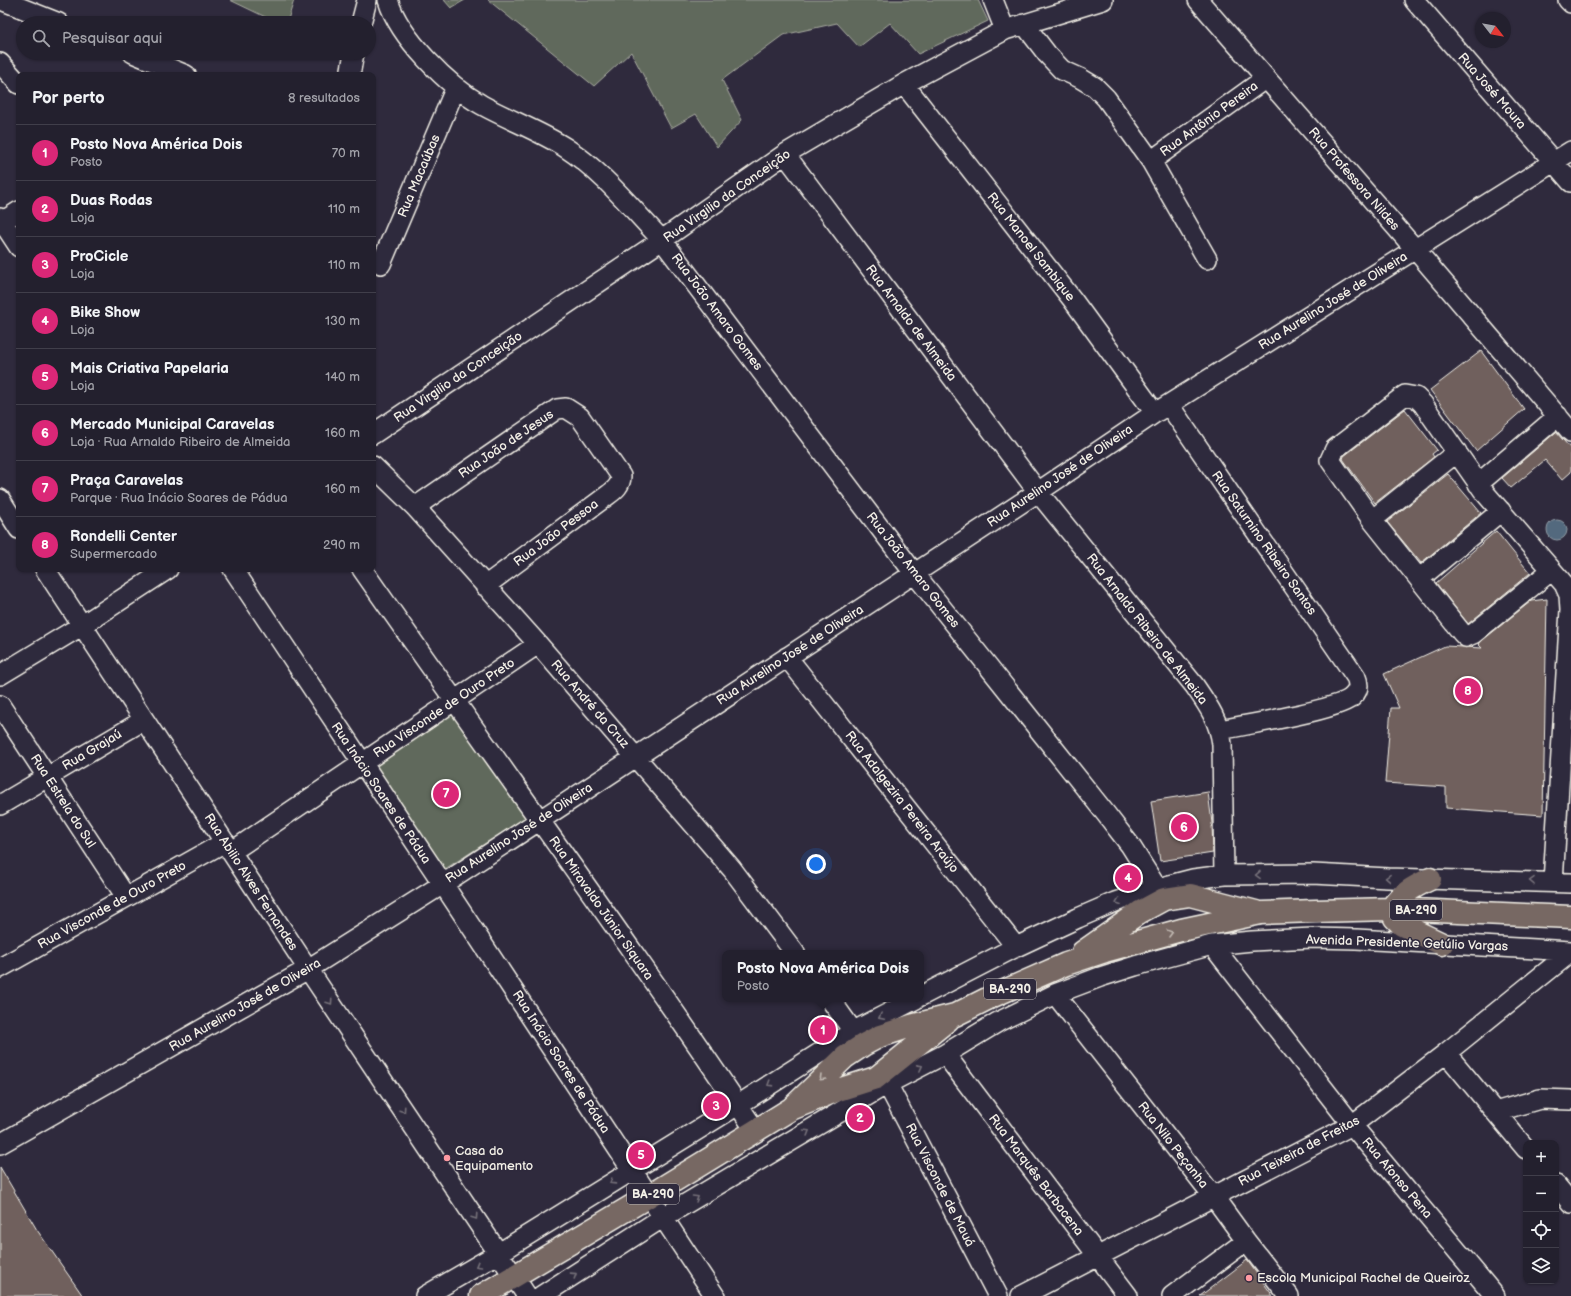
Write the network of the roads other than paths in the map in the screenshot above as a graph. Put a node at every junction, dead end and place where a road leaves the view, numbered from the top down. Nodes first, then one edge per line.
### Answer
1 (1, 0) edge
2 (367, 0) edge
3 (388, 0) edge
4 (992, 0) edge
5 (1103, 0) edge
6 (1198, 0) edge
7 (1414, 0) edge
8 (1568, 0) edge
9 (1571, 3) edge
10 (41, 16) edge
11 (363, 16) edge
12 (1024, 24) junction
13 (1004, 30) junction
14 (150, 60) edge
15 (353, 60) edge
16 (0, 63) edge
17 (179, 72) edge
18 (351, 72) edge
19 (1266, 78) junction
20 (16, 81) edge
21 (904, 84) junction
22 (456, 87) junction
23 (1571, 151) edge
24 (785, 154) junction
25 (1151, 161) junction
26 (1554, 162) junction
27 (1571, 182) edge
28 (16, 213) edge
29 (1, 221) edge
30 (662, 240) junction
31 (16, 242) edge
32 (1415, 249) junction
33 (1207, 259) dead end
34 (381, 264) dead end
35 (1162, 409) junction
36 (1558, 416) junction
37 (376, 432) edge
38 (1571, 432) edge
39 (1457, 452) junction
40 (376, 469) edge
41 (620, 476) joint
42 (1478, 484) junction
43 (1038, 492) junction
44 (7, 507) edge
45 (415, 507) junction
46 (1501, 511) junction
47 (1372, 520) junction
48 (16, 524) edge
49 (1552, 570) junction
50 (47, 572) edge
51 (163, 572) edge
52 (235, 572) edge
53 (364, 572) edge
54 (914, 574) junction
55 (1419, 579) junction
56 (485, 586) junction
57 (81, 626) junction
58 (538, 644) junction
59 (787, 657) junction
60 (0, 675) edge
61 (454, 701) junction
62 (0, 705) edge
63 (144, 720) junction
64 (1220, 730) junction
65 (635, 757) junction
66 (362, 764) junction
67 (47, 777) junction
68 (0, 805) edge
69 (539, 819) junction
70 (228, 847) junction
71 (1224, 876) junction
72 (1430, 879) junction
73 (1562, 882) edge
74 (443, 884) junction
75 (1161, 894) junction
76 (1190, 895) junction
77 (126, 897) junction
78 (1391, 909) junction
79 (1140, 912) junction
80 (1261, 913) junction
81 (1571, 917) edge
82 (1199, 926) junction
83 (1149, 938) junction
84 (1442, 944) junction
85 (1212, 945) junction
86 (1016, 947) junction
87 (793, 950) edge
88 (1571, 952) edge
89 (1066, 964) junction
90 (0, 968) edge
91 (308, 969) junction
92 (924, 994) edge
93 (1055, 994) junction
94 (832, 1002) edge
95 (912, 1002) edge
96 (955, 1015) junction
97 (886, 1035) junction
98 (858, 1038) junction
99 (1446, 1053) junction
100 (945, 1054) junction
101 (845, 1057) junction
102 (883, 1076) junction
103 (1571, 1100) edge
104 (738, 1105) junction
105 (791, 1109) junction
106 (1495, 1112) junction
107 (1352, 1125) junction
108 (755, 1130) junction
109 (0, 1144) edge
110 (1523, 1145) edge
111 (632, 1170) junction
112 (1559, 1189) edge
113 (649, 1196) junction
114 (1214, 1197) junction
115 (1571, 1203) edge
116 (662, 1218) junction
117 (1246, 1241) junction
118 (499, 1253) junction
119 (1098, 1257) junction
120 (514, 1276) junction
121 (425, 1296) edge
122 (481, 1296) edge
123 (527, 1296) edge
124 (541, 1296) edge
125 (715, 1296) edge
126 (998, 1296) edge
127 (1021, 1296) edge
128 (1128, 1296) edge
129 (1172, 1296) edge
130 (1289, 1296) edge
131 (1495, 1296) edge

1 - 10 street
2 - 11 street
3 - 22 street, Rua João Amaro Gomes
4 - 13 street
5 - 12 street, Rua Virgilio da Conceição
6 - 19 street, Rua Professora Nildes
7 - 26 street, Rua José Moura
8 - 9 street
12 - 13 street, Rua Virgilio da Conceição
12 - 25 street, Rua Antônio Pereira
13 - 21 street, Rua Virgilio da Conceição
14 - 17 street
15 - 18 street
16 - 20 street
19 - 25 street, Rua Antônio Pereira
19 - 32 street, Rua Professora Nildes
21 - 24 street, Rua Virgilio da Conceição
21 - 35 street, Rua Manoel Sambique
22 - 30 street, Rua João Amaro Gomes
22 - 34 street, Rua Macaúbas
23 - 26 street, Rua Aurelino José de Oliveira
24 - 30 street, Rua Virgilio da Conceição
24 - 43 street, Rua Arnaldo de Almeida
25 - 33 street
26 - 27 street, Rua José Moura
26 - 32 street, Rua Aurelino José de Oliveira
28 - 29 street
29 - 31 street
30 - 37 street, Rua Virgilio da Conceição
30 - 54 street, Rua João Amaro Gomes
32 - 35 street, Rua Aurelino José de Oliveira
32 - 36 street, Rua Professora Nildes
35 - 43 street, Rua Aurelino José de Oliveira
35 - 64 street, Rua Saturnino Ribeiro Santos
36 - 38 street, Rua Professora Nildes
36 - 42 street
39 - 42 street
39 - 47 street
39 - 47 street
40 - 45 street, Rua André da Cruz
41 - 45 street, Rua João de Jesus
41 - 56 street, Rua João Pessoa
42 - 46 street
43 - 54 street, Rua Aurelino José de Oliveira
43 - 64 street, Rua Arnaldo Ribeiro de Almeida
44 - 48 street
45 - 56 street, Rua André da Cruz
46 - 49 street
46 - 55 street
47 - 55 street
49 - 55 street
49 - 73 street
50 - 57 street, Rua Abilio Alves Fernandes
51 - 57 street
52 - 66 street, Rua Inácio Soares de Pádua
53 - 61 street, Rua Miravaldo Júnior Siquara
54 - 59 street, Rua Aurelino José de Oliveira
54 - 75 street, Rua João Amaro Gomes
56 - 58 street, Rua André da Cruz
57 - 60 street
57 - 63 street, Rua Abilio Alves Fernandes
58 - 61 street, Rua Visconde de Ouro Preto
58 - 65 street, Rua André da Cruz
59 - 65 street, Rua Aurelino José de Oliveira
59 - 86 street, Rua Adalgezira Pereira Araújo
61 - 66 street, Rua Visconde de Ouro Preto
61 - 69 street, Rua Miravaldo Júnior Siquara
62 - 67 street, Rua Estrela do Sul
63 - 67 street, Rua Grajaú
63 - 70 street, Rua Abilio Alves Fernandes
64 - 71 street, Rua Arnaldo Ribeiro de Almeida
65 - 69 street, Rua Aurelino José de Oliveira
65 - 87 street, Rua André da Cruz
66 - 70 street, Rua Visconde de Ouro Preto
66 - 74 street, Rua Inácio Soares de Pádua
67 - 68 street, Rua Grajaú
67 - 77 street, Rua Estrela do Sul
69 - 74 street, Rua Aurelino José de Oliveira
69 - 104 street, Rua Miravaldo Júnior Siquara
70 - 77 street, Rua Visconde de Ouro Preto
70 - 91 street, Rua Abilio Alves Fernandes
72 -> 71 street, Avenida Presidente Getúlio Vargas
71 - 75 street, Avenida Presidente Getúlio Vargas
73 -> 72 street, Avenida Presidente Getúlio Vargas
72 - 78 main road
74 - 91 street, Rua Aurelino José de Oliveira
74 - 111 street, Rua Inácio Soares de Pádua
75 - 76 main road, Avenida Presidente Getúlio Vargas
75 - 79 main road, Avenida Presidente Getúlio Vargas
75 -> 86 street, Avenida Presidente Getúlio Vargas
76 - 80 main road, Avenida Presidente Getúlio Vargas
76 - 82 main road
77 - 90 street, Rua Visconde de Ouro Preto
78 - 80 main road, Avenida Presidente Getúlio Vargas / BA-290
78 - 81 main road, Avenida Presidente Getúlio Vargas / BA-290
78 - 84 main road
79 - 83 main road
79 - 89 main road, Avenida Presidente Getúlio Vargas
80 - 82 main road, Avenida Presidente Getúlio Vargas / BA-290
83 -> 82 main road, Avenida Presidente Getúlio Vargas / BA-290
83 - 89 main road, Avenida Presidente Getúlio Vargas / BA-290
84 - 85 street, Avenida Presidente Getúlio Vargas
84 - 88 street, Avenida Presidente Getúlio Vargas
85 - 93 street, Avenida Presidente Getúlio Vargas
85 - 107 street, Rua Afonso Pena
86 - 92 street, Avenida Presidente Getúlio Vargas
88 - 99 street, Rua Teixeira de Freitas
89 - 96 main road, Avenida Presidente Getúlio Vargas / BA-290
91 - 109 street, Rua Aurelino José de Oliveira
91 -> 118 street, Rua Abilio Alves Fernandes
93 - 100 street, Avenida Presidente Getúlio Vargas
93 - 114 street, Rua Nilo Peçanha
94 - 98 street
95 -> 98 street, Avenida Presidente Getúlio Vargas
96 - 97 main road, Avenida Presidente Getúlio Vargas / BA-290
96 - 102 main road, Avenida Presidente Getúlio Vargas / BA-290
97 - 98 main road, Avenida Presidente Getúlio Vargas / BA-290
97 - 102 main road
98 - 101 main road, Avenida Presidente Getúlio Vargas / BA-290
98 -> 104 street, Avenida Presidente Getúlio Vargas
99 - 106 street
99 - 107 street, Rua Teixeira de Freitas
102 -> 100 street, Avenida Presidente Getúlio Vargas
100 - 119 street, Rua Marquês Barbacena
101 - 102 main road
101 -> 105 main road, Avenida Presidente Getúlio Vargas / BA-290
102 - 105 main road, Avenida Presidente Getúlio Vargas / BA-290
116 -> 102 street, Avenida Presidente Getúlio Vargas
102 - 126 street, Rua Visconde de Mauá
103 - 106 street
104 - 108 street, Rua Miravaldo Júnior Siquara
104 - 111 street, Avenida Presidente Getúlio Vargas
105 - 108 main road, Avenida Presidente Getúlio Vargas / BA-290
106 - 110 street
107 - 114 street, Rua Teixeira de Freitas
107 - 131 street, Rua Afonso Pena
108 - 113 main road, Avenida Presidente Getúlio Vargas / BA-290
111 - 113 street, Rua Inácio Soares de Pádua
111 -> 118 street, Avenida Presidente Getúlio Vargas
112 - 115 street
113 - 116 street, Rua Inácio Soares de Pádua
113 - 120 main road, Avenida Presidente Getúlio Vargas / BA-290
114 - 117 street, Rua Nilo Peçanha
114 - 119 street, Rua Teixeira de Freitas
124 -> 116 street, Avenida Presidente Getúlio Vargas
116 - 125 street, Rua Inácio Soares de Pádua
117 - 129 street
117 - 130 street, Rua Nilo Peçanha
118 - 120 street, Rua Abilio Alves Fernandes
118 -> 121 street, Avenida Presidente Getúlio Vargas
119 - 127 street, Rua Teixeira de Freitas
119 - 128 street, Rua Marquês Barbacena
120 - 122 main road, Avenida Presidente Getúlio Vargas / BA-290
120 - 123 street, Rua Abilio Alves Fernandes

